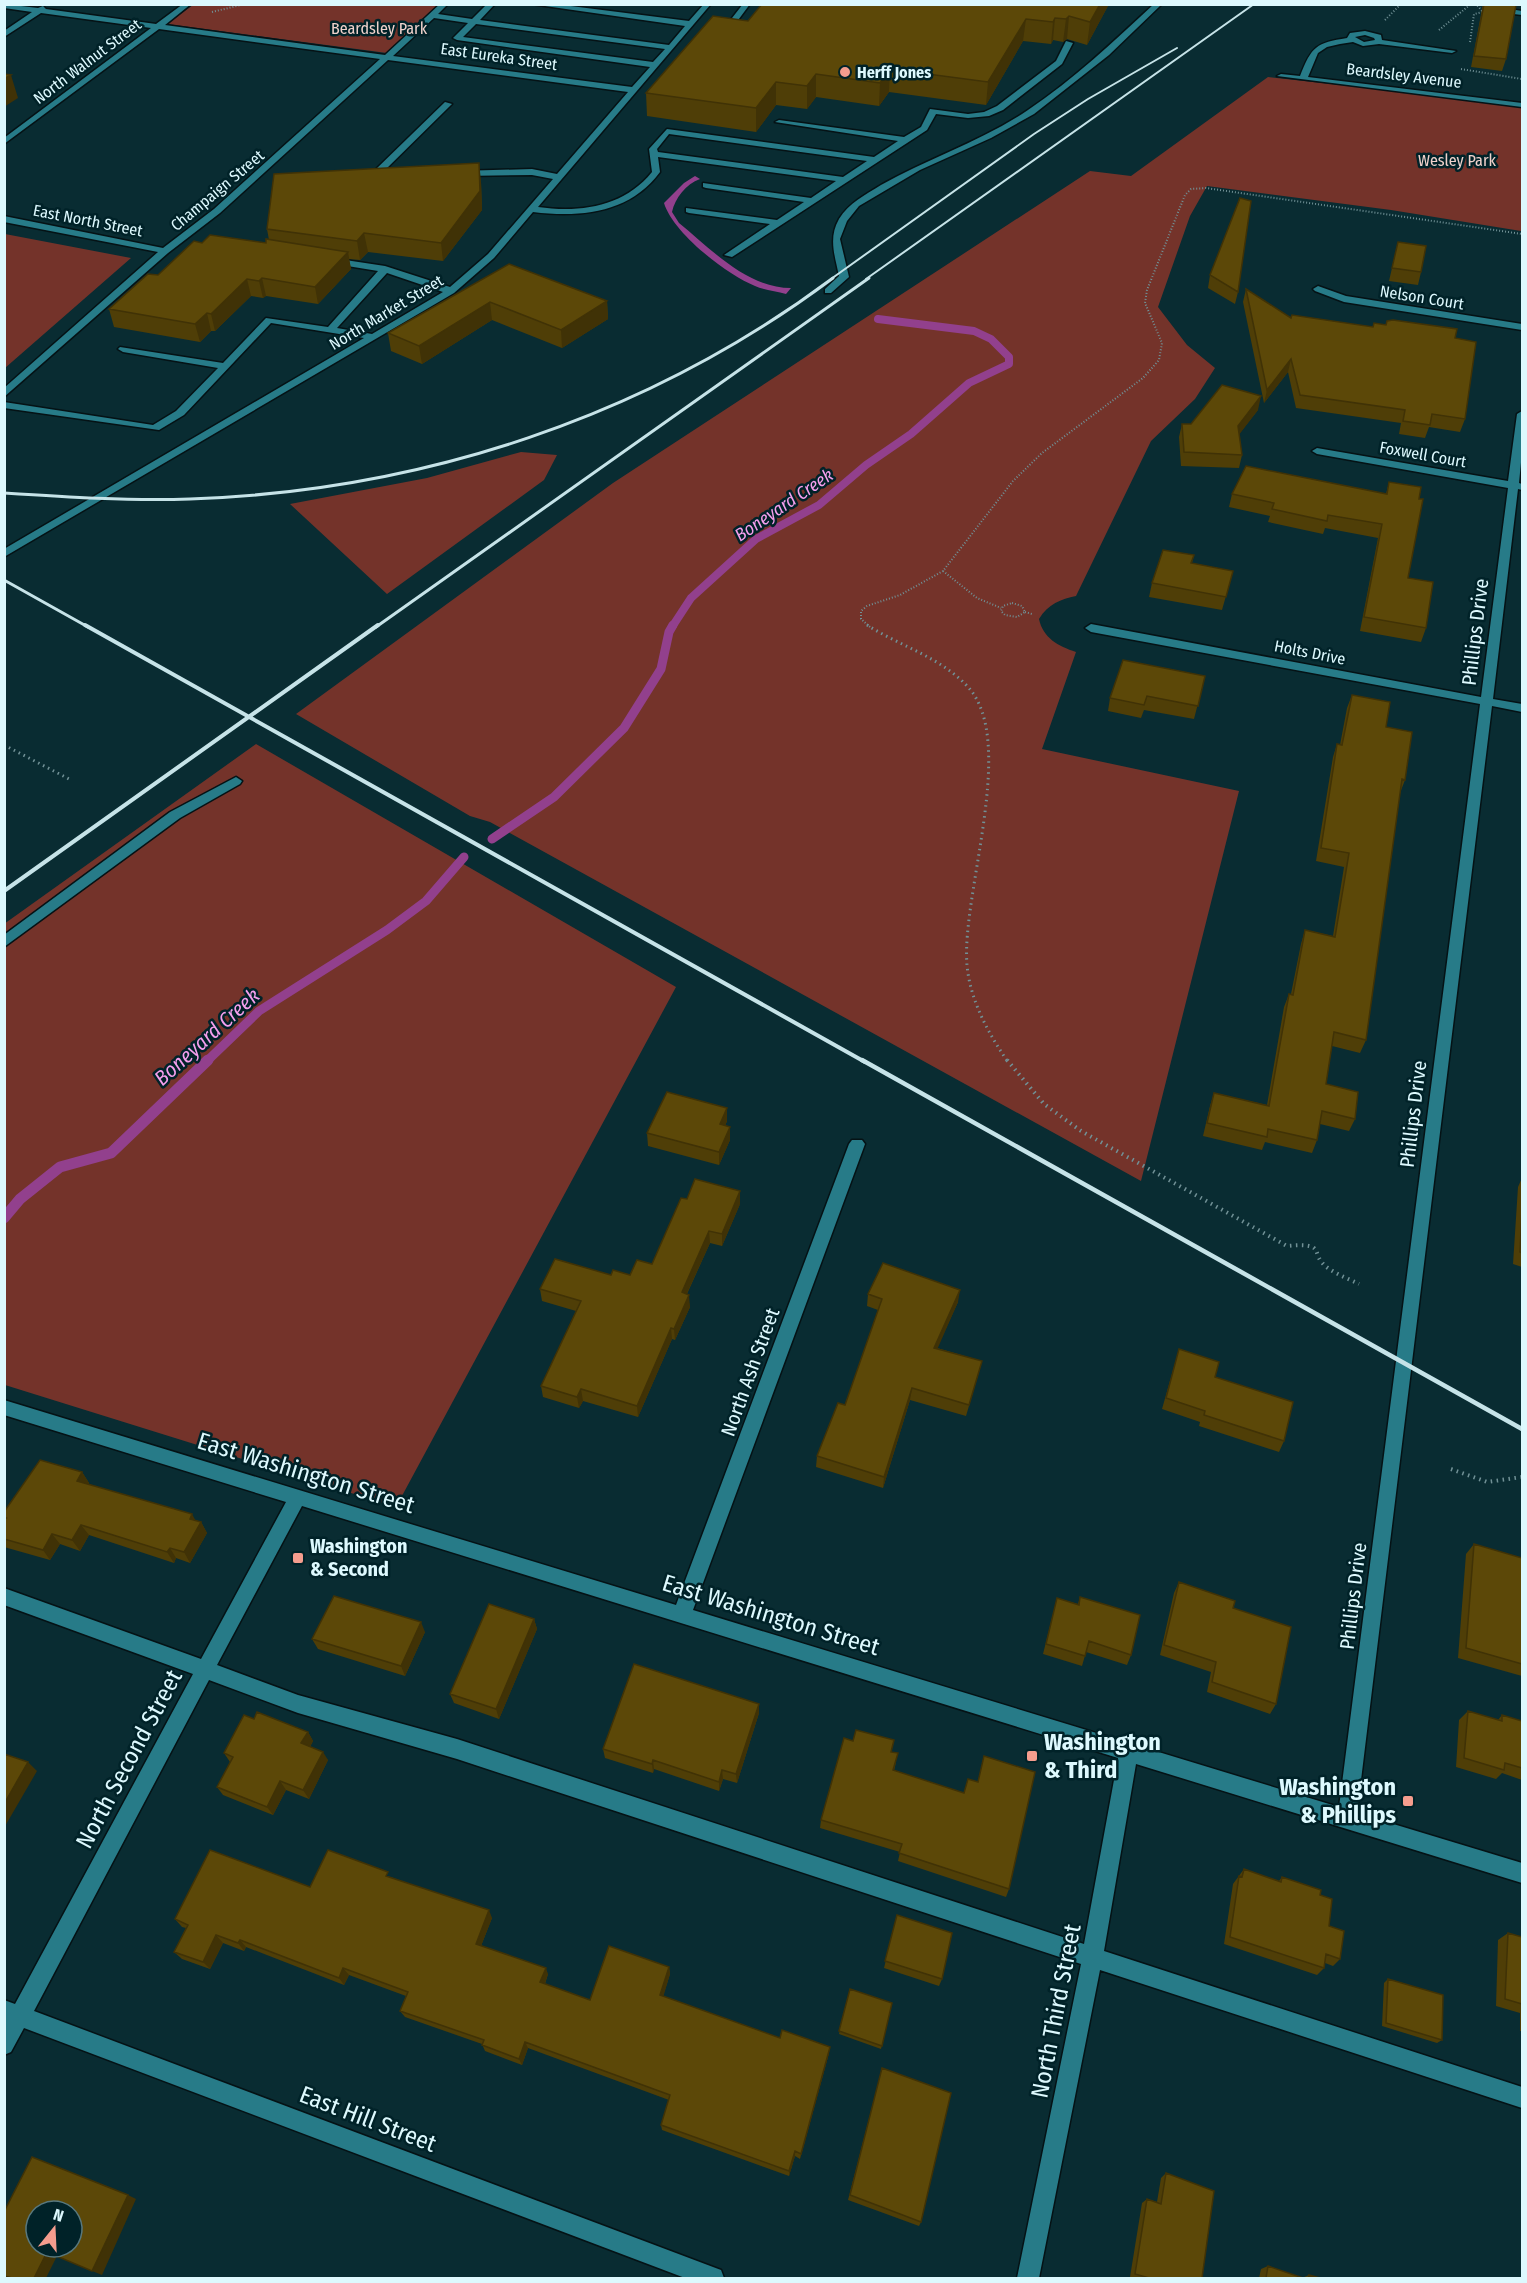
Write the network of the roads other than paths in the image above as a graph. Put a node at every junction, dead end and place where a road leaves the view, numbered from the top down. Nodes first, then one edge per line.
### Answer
1 (48, 4) edge
2 (188, 4) edge
3 (445, 4) edge
4 (492, 4) edge
5 (534, 4) edge
6 (599, 4) edge
7 (691, 4) edge
8 (747, 4) edge
9 (1159, 4) edge
10 (1500, 4) edge
11 (707, 5) edge
12 (4, 6) edge
13 (39, 11) junction
14 (592, 12) junction
15 (1522, 13) edge
16 (433, 16) junction
17 (475, 21) junction
18 (160, 26) junction
19 (692, 26) junction
20 (711, 30) edge
21 (4, 35) edge
22 (1069, 43) edge
23 (670, 47) junction
24 (1452, 51) dead end
25 (389, 56) junction
26 (655, 65) junction
27 (1281, 76) dead end
28 (1304, 77) junction
29 (633, 90) junction
30 (448, 104) dead end
31 (1522, 105) edge
32 (779, 122) dead end
33 (906, 140) junction
34 (4, 142) edge
35 (652, 154) junction
36 (876, 160) junction
37 (454, 173) edge
38 (398, 174) edge
39 (557, 177) junction
40 (845, 180) junction
41 (706, 185) dead end
42 (813, 201) junction
43 (529, 209) junction
44 (689, 210) dead end
45 (4, 219) edge
46 (781, 223) junction
47 (165, 251) junction
48 (729, 255) dead end
49 (317, 259) edge
50 (385, 269) junction
51 (1318, 289) dead end
52 (452, 291) junction
53 (828, 291) dead end
54 (1522, 327) edge
55 (330, 330) junction
56 (374, 337) junction
57 (123, 349) dead end
58 (226, 366) junction
59 (4, 394) edge
60 (4, 405) edge
61 (1522, 414) edge
62 (1317, 451) dead end
63 (1519, 486) edge
64 (4, 554) edge
65 (1091, 628) dead end
66 (1487, 702) junction
67 (1522, 708) edge
68 (236, 781) dead end
69 (4, 942) edge
70 (857, 1144) dead end
71 (4, 1407) edge
72 (298, 1497) junction
73 (4, 1596) edge
74 (682, 1614) junction
75 (205, 1671) junction
76 (1129, 1752) junction
77 (1347, 1819) junction
78 (1522, 1873) edge
79 (1092, 1959) junction
80 (12, 2013) edge
81 (4, 2045) edge
82 (1522, 2098) edge
83 (713, 2278) edge
84 (1028, 2278) edge

1 - 13 street
2 - 18 street, North Walnut Street
3 - 16 street, Champaign Street
4 - 17 street
5 - 14 street
6 - 14 street
7 - 11 street
8 - 20 street
9 - 53 street
10 - 15 street
11 - 19 street, North Market Street
12 - 13 street, East Eureka Street
13 - 18 street, East Eureka Street
13 - 21 street
14 - 19 street
16 - 17 street
16 - 25 street, Champaign Street
17 - 23 street
17 - 26 street
18 - 25 street, East Eureka Street
18 - 34 street, North Walnut Street
19 - 23 street, North Market Street
22 - 33 street
23 - 26 street, North Market Street
24 - 28 street
25 - 29 street, East Eureka Street
25 - 47 street, Champaign Street
26 - 29 street, North Market Street
27 - 28 street, Beardsley Avenue
28 - 31 street, Beardsley Avenue
29 - 39 street, North Market Street
30 - 38 street
32 - 33 street
33 - 36 street
35 - 36 street
35 - 40 street
35 - 43 street
36 - 40 street
37 - 39 street
39 - 43 street, North Market Street
40 - 42 street
41 - 42 street
42 - 46 street
43 - 52 street, North Market Street
44 - 46 street
45 - 47 street, East North Street
46 - 48 street
47 - 59 street, Champaign Street
49 - 50 street
50 - 52 street
50 - 55 street
51 - 54 street, Nelson Court
52 - 56 street, North Market Street
55 - 56 street
55 - 58 street
56 - 64 street, North Market Street
57 - 58 street
58 - 60 street
61 - 63 street, Phillips Drive
62 - 63 street, Foxwell Court
63 - 66 street, Phillips Drive
65 - 66 street, Holts Drive
66 - 67 street, Holts Drive
66 - 77 street, Phillips Drive
68 - 69 street
70 - 74 street, North Ash Street
71 - 72 street, East Washington Street
72 - 74 street, East Washington Street
72 - 75 street, North Second Street
73 - 75 street
74 - 76 street, East Washington Street
75 - 79 street
75 - 80 street, North Second Street
76 - 77 street, East Washington Street
76 - 79 street, North Third Street
77 - 78 street, East Washington Street
79 - 82 street
79 - 84 street, North Third Street
80 - 81 street, North Second Street
80 - 83 street, East Hill Street

